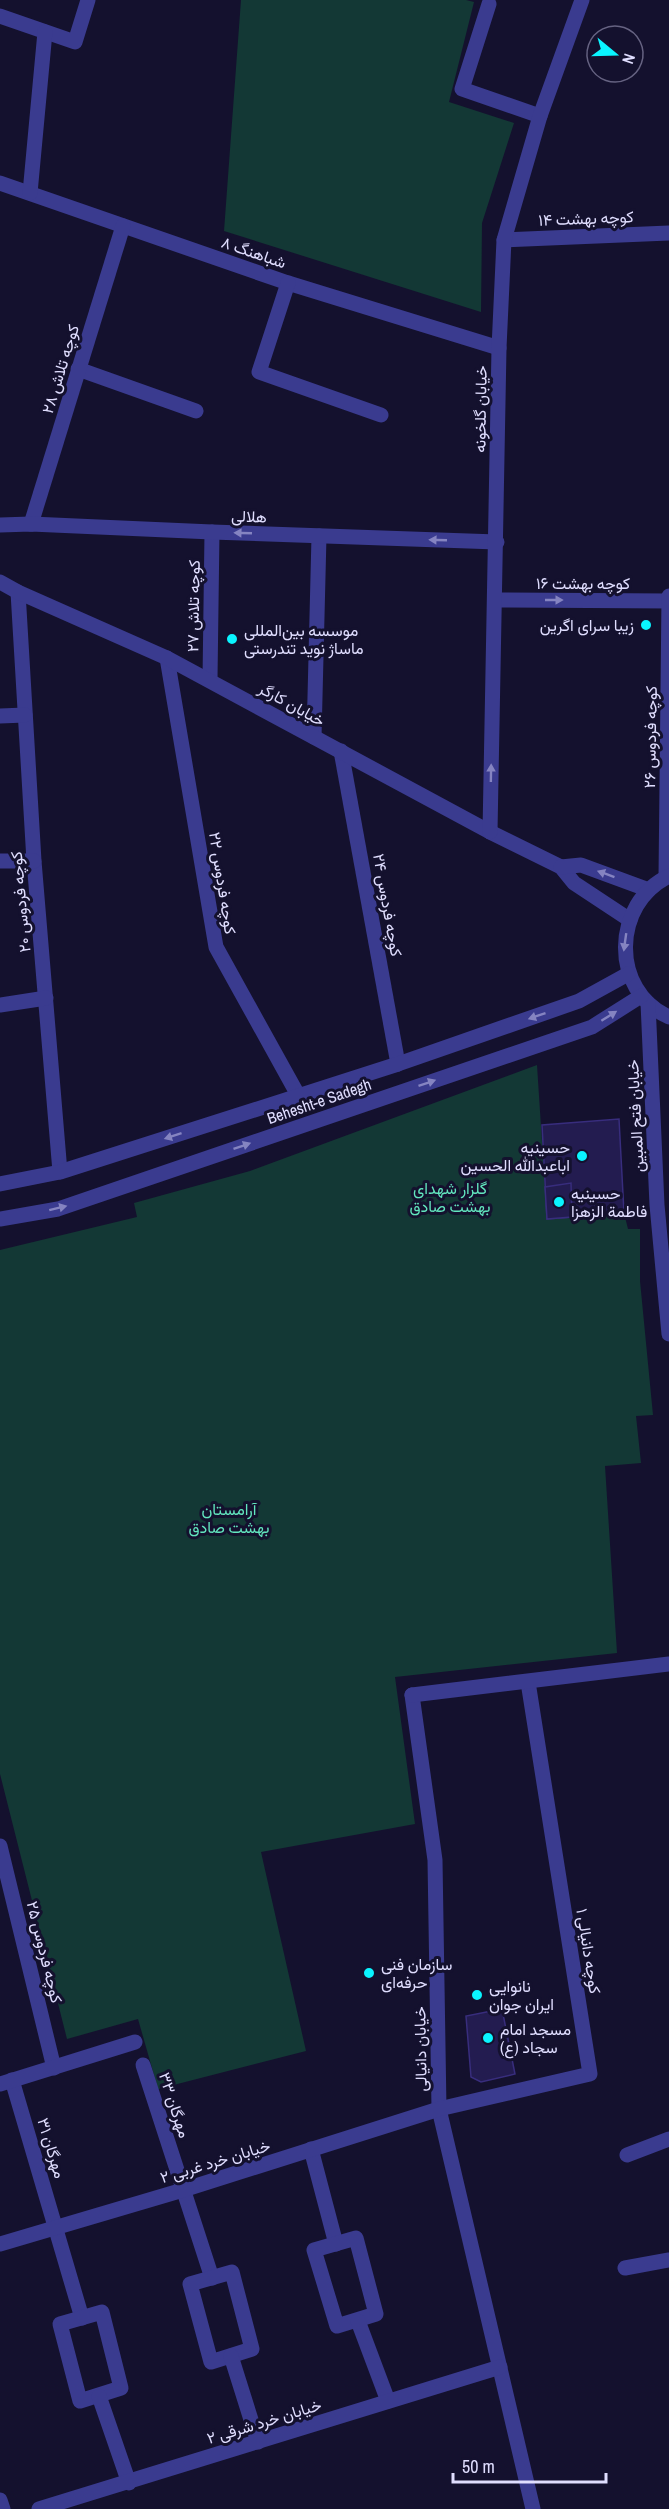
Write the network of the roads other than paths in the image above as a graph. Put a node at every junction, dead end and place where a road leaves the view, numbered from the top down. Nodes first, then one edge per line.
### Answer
1 (88, 0) edge
2 (582, 0) edge
3 (489, 4) dead end
4 (0, 16) edge
5 (45, 32) junction
6 (540, 116) junction
7 (0, 183) edge
8 (30, 193) junction
9 (123, 226) junction
10 (669, 233) edge
11 (504, 240) junction
12 (288, 283) junction
13 (499, 348) junction
14 (78, 369) junction
15 (196, 411) dead end
16 (381, 415) dead end
17 (31, 524) junction
18 (0, 525) edge
19 (212, 532) junction
20 (319, 536) junction
21 (496, 542) junction
22 (0, 582) edge
23 (18, 592) junction
24 (669, 596) edge
25 (496, 600) junction
26 (669, 601) edge
27 (167, 658) junction
28 (210, 679) junction
29 (25, 714) junction
30 (0, 716) edge
31 (314, 737) junction
32 (341, 752) junction
33 (490, 832) junction
34 (0, 861) edge
35 (34, 861) junction
36 (561, 867) junction
37 (668, 877) edge
38 (649, 890) junction
39 (630, 920) junction
40 (628, 974) junction
41 (46, 998) junction
42 (645, 999) junction
43 (0, 1005) edge
44 (669, 1017) edge
45 (398, 1064) junction
46 (298, 1095) junction
47 (60, 1172) junction
48 (0, 1184) edge
49 (0, 1219) edge
50 (669, 1334) edge
51 (669, 1664) edge
52 (528, 1682) junction
53 (0, 1846) edge
54 (135, 2042) dead end
55 (143, 2065) dead end
56 (54, 2067) junction
57 (6, 2082) edge
58 (440, 2109) junction
59 (669, 2139) edge
60 (311, 2150) junction
61 (627, 2155) dead end
62 (183, 2190) junction
63 (57, 2227) junction
64 (0, 2244) edge
65 (336, 2244) junction
66 (669, 2260) edge
67 (625, 2268) dead end
68 (212, 2278) junction
69 (82, 2318) junction
70 (358, 2321) junction
71 (231, 2356) junction
72 (500, 2367) junction
73 (99, 2396) junction
74 (388, 2401) junction
75 (258, 2442) junction
76 (129, 2483) junction
77 (0, 2500) edge
78 (3, 2509) edge
79 (39, 2509) edge
80 (533, 2509) edge

1 - 5 street
2 - 6 street, خیابان گلخونه
3 - 6 street
4 - 5 street
5 - 8 street
6 - 11 street, خیابان گلخونه
7 - 8 street, شباهنگ ۸
8 - 9 street, شباهنگ ۸
9 - 12 street, شباهنگ ۸
9 - 14 street, کوچه تلاش ۲۸
10 - 11 street, کوچه بهشت ۱۴
11 - 13 street, خیابان گلخونه
12 - 13 street, شباهنگ ۸
12 - 16 street
13 - 21 street, خیابان گلخونه
14 - 15 street
14 - 17 street, کوچه تلاش ۲۸
17 - 18 street, هلالی
17 - 19 street, هلالی
20 -> 19 street, هلالی
19 - 28 street, کوچه تلاش ۲۷
21 -> 20 street, هلالی
20 - 31 street
21 - 25 street, خیابان گلخونه
22 - 23 street, خیابان کارگر
23 - 27 street, خیابان کارگر
23 - 29 street, کوچه فردوس ۲۰
24 - 26 street, کوچه فردوس ۲۶
25 -> 26 street, کوچه بهشت ۱۶
33 -> 25 street, خیابان گلخونه
26 - 37 street, کوچه فردوس ۲۶
27 - 28 street, خیابان کارگر
27 - 46 street, کوچه فردوس ۲۲
28 - 31 street, خیابان کارگر
29 - 30 street
29 - 35 street, کوچه فردوس ۲۰
31 - 32 street, خیابان کارگر
32 - 33 street, خیابان کارگر
32 - 45 street, کوچه فردوس ۲۴
33 - 36 street, خیابان کارگر
34 - 35 street
35 - 41 street, کوچه فردوس ۲۰
38 -> 36 street, خیابان کارگر
36 - 39 street, خیابان کارگر
37 - 38 street
38 - 39 street
39 -> 40 street
40 - 42 street
40 -> 45 street, Behesht-e Sadegh
41 - 43 street
41 - 47 street, کوچه فردوس ۲۰
42 - 44 street
49 -> 42 street, Behesht-e Sadegh
42 - 50 street, خیابان فتح المبین
45 - 46 street, Behesht-e Sadegh
46 -> 47 street, Behesht-e Sadegh
47 - 48 street, Behesht-e Sadegh
51 - 52 street, خیابان دانیالی
52 - 58 street, خیابان دانیالی
52 - 58 street, کوچه دانیالی ۱
53 - 56 street, کوچه فردوس ۲۵
54 - 56 street
55 - 62 street, مهرگان ۳۳
56 - 57 street
57 - 63 street, مهرگان ۳۱
58 - 60 street, خیابان خرد غربی ۲
58 - 72 street, خیابان دانیالی
59 - 61 street
60 - 62 street, خیابان خرد غربی ۲
60 - 65 street
62 - 63 street, خیابان خرد غربی ۲
62 - 68 street, مهرگان ۳۳
63 - 64 street, خیابان خرد غربی ۲
63 - 69 street, مهرگان ۳۱
65 - 70 street
65 - 70 street
66 - 67 street
68 - 71 street
68 - 71 street
69 - 73 street
69 - 73 street
70 - 74 street
71 - 75 street
72 - 74 street, خیابان خرد شرقی ۲
72 - 80 street, خیابان دانیالی
73 - 76 street
74 - 75 street, خیابان خرد شرقی ۲
75 - 76 street, خیابان خرد شرقی ۲
76 - 79 street, خیابان خرد شرقی ۲
77 - 78 street

